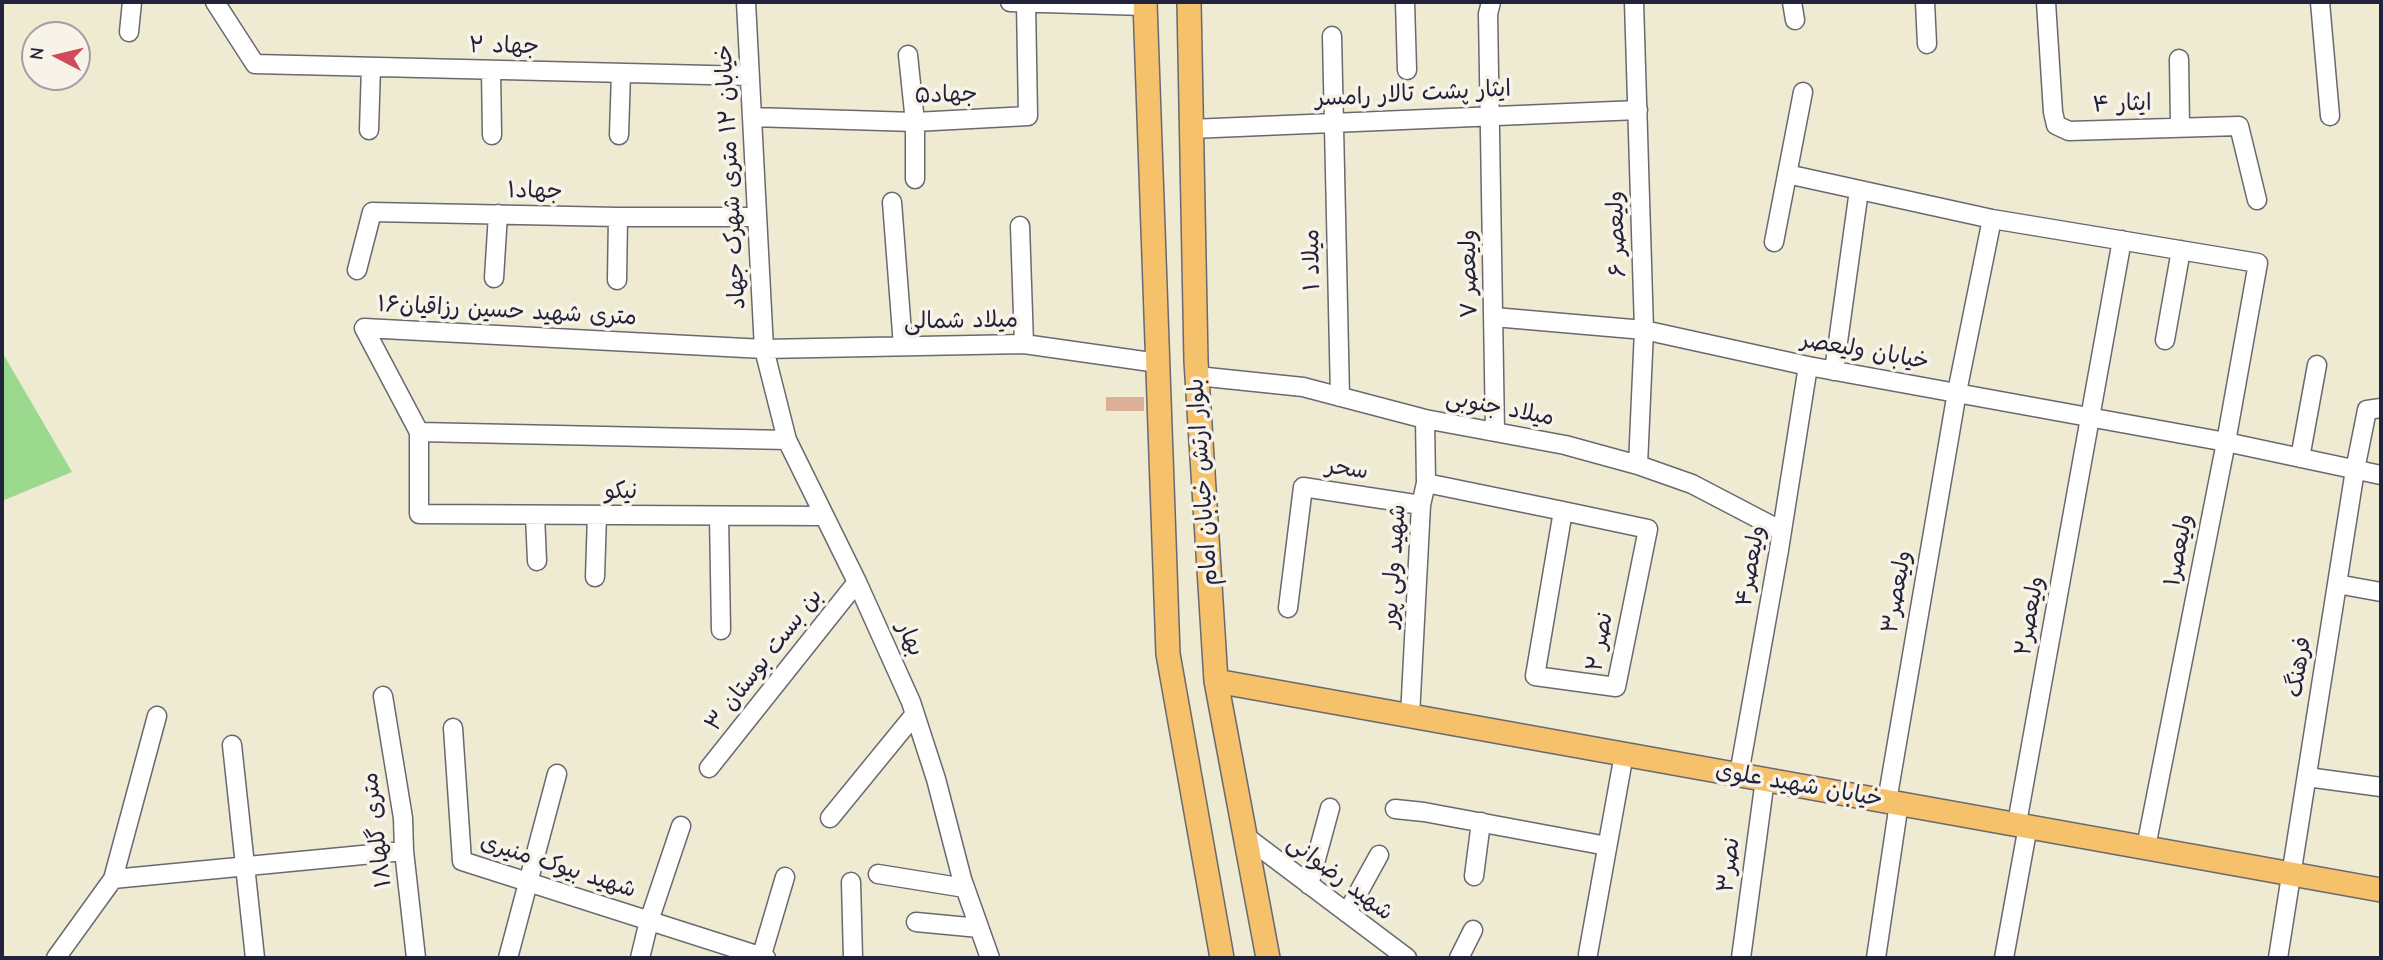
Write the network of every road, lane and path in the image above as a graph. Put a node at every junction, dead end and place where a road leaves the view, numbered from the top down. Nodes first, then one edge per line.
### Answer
1 (132, 2) edge
2 (215, 2) edge
3 (747, 2) edge
4 (1010, 2) edge
5 (1026, 2) edge
6 (1189, 2) edge
7 (1405, 2) edge
8 (1491, 2) edge
9 (1634, 2) edge
10 (1925, 2) edge
11 (2046, 2) edge
12 (2320, 2) edge
13 (1145, 4) edge
14 (129, 32) dead end
15 (1332, 36) dead end
16 (1927, 44) dead end
17 (908, 55) dead end
18 (2179, 59) dead end
19 (371, 67) junction
20 (491, 70) junction
21 (1407, 70) dead end
22 (621, 74) junction
23 (750, 76) junction
24 (1803, 92) dead end
25 (1638, 110) junction
26 (1491, 114) junction
27 (2330, 116) dead end
28 (752, 117) junction
29 (915, 122) junction
30 (1334, 122) junction
31 (2180, 126) junction
32 (1191, 128) junction
33 (369, 130) dead end
34 (492, 135) dead end
35 (619, 135) dead end
36 (1787, 174) junction
37 (915, 179) dead end
38 (1859, 190) junction
39 (2257, 200) dead end
40 (892, 202) dead end
41 (498, 214) junction
42 (618, 217) junction
43 (757, 217) junction
44 (1992, 219) junction
45 (1020, 226) dead end
46 (2122, 240) junction
47 (1774, 242) dead end
48 (2181, 250) junction
49 (357, 270) dead end
50 (494, 278) dead end
51 (617, 279) dead end
52 (1494, 317) junction
53 (1644, 330) junction
54 (2165, 340) dead end
55 (1024, 344) junction
56 (903, 346) junction
57 (764, 349) junction
58 (1158, 363) junction
59 (2317, 365) dead end
60 (1808, 366) junction
61 (1834, 371) junction
62 (1197, 376) junction
63 (1956, 392) junction
64 (1340, 397) junction
65 (2381, 408) edge
66 (2092, 417) junction
67 (1425, 419) junction
68 (419, 432) junction
69 (1495, 432) junction
70 (787, 440) junction
71 (2225, 442) junction
72 (2300, 458) junction
73 (1638, 465) junction
74 (2355, 470) junction
75 (2381, 475) edge
76 (1426, 483) junction
77 (1421, 505) junction
78 (1563, 512) junction
79 (419, 514) joint
80 (535, 515) junction
81 (597, 515) junction
82 (719, 516) junction
83 (823, 516) junction
84 (1782, 531) junction
85 (537, 561) dead end
86 (595, 577) dead end
87 (857, 582) junction
88 (2337, 584) junction
89 (2381, 592) edge
90 (1288, 608) dead end
91 (721, 630) dead end
92 (1216, 681) junction
93 (383, 696) dead end
94 (915, 714) junction
95 (157, 716) dead end
96 (1410, 716) junction
97 (453, 728) dead end
98 (232, 745) dead end
99 (1624, 754) junction
100 (709, 768) dead end
101 (557, 774) dead end
102 (1740, 774) junction
103 (2307, 776) junction
104 (1765, 779) junction
105 (2381, 787) edge
106 (1893, 802) junction
107 (1330, 808) dead end
108 (1395, 809) dead end
109 (830, 818) dead end
110 (1481, 822) junction
111 (2022, 825) junction
112 (681, 826) dead end
113 (1245, 836) junction
114 (1607, 846) junction
115 (2146, 847) junction
116 (404, 851) junction
117 (1379, 855) dead end
118 (243, 867) junction
119 (2291, 872) junction
120 (878, 874) dead end
121 (1474, 876) dead end
122 (785, 877) dead end
123 (113, 879) junction
124 (528, 882) junction
125 (851, 882) dead end
126 (1309, 885) junction
127 (965, 888) junction
128 (2381, 890) edge
129 (1347, 914) junction
130 (649, 921) junction
131 (916, 922) dead end
132 (979, 928) junction
133 (1473, 930) dead end
134 (1588, 954) dead end
135 (1271, 955) edge
136 (56, 958) edge
137 (255, 958) edge
138 (416, 958) edge
139 (508, 958) edge
140 (640, 958) edge
141 (763, 958) edge
142 (853, 958) edge
143 (990, 958) edge
144 (1222, 958) edge
145 (1407, 958) edge
146 (1459, 958) edge
147 (1741, 958) edge
148 (1875, 958) edge
149 (2004, 958) edge
150 (2277, 958) edge

1 - 14 street
2 - 19 street, جهاد ۲
3 - 23 street, خیابان ۱۲ متری شهرک جهاد
4 - 5 street
5 - 13 street
5 - 29 street, جهاد۵
6 - 32 main road, بلوار ارتش خیابان امام
7 - 21 street
8 - 26 street, ولیعصر ۷
9 - 25 street, ولیعصر ۶
10 - 16 street
11 - 31 street, ایثار ۴
12 - 27 street
13 - 58 main road, بلوار ارتش خیابان امام
15 - 30 street, میلاد ۱
17 - 29 street
18 - 31 street
19 - 20 street, جهاد ۲
19 - 33 street
20 - 22 street, جهاد ۲
20 - 34 street
22 - 23 street, جهاد ۲
22 - 35 street
23 - 28 street, خیابان ۱۲ متری شهرک جهاد
24 - 36 street
25 - 26 street, ایثار پشت تالار رامسر
25 - 53 street, ولیعصر ۶
26 - 30 street, ایثار پشت تالار رامسر
26 - 52 street, ولیعصر ۷
28 - 29 street, جهاد۵
28 - 43 street, خیابان ۱۲ متری شهرک جهاد
29 - 37 street
30 - 32 street, ایثار پشت تالار رامسر
30 - 64 street, میلاد ۱
31 - 39 street, ایثار ۴
32 - 62 main road, بلوار ارتش خیابان امام
36 - 38 street
36 - 47 street
38 - 44 street
38 - 61 street
40 - 56 street
41 - 42 street, جهاد۱
41 - 49 street, جهاد۱
41 - 50 street
42 - 43 street, جهاد۱
42 - 51 street
43 - 57 street, خیابان ۱۲ متری شهرک جهاد
44 - 46 street
44 - 63 street, ولیعصر۳
45 - 55 street
46 - 48 street
46 - 66 street, ولیعصر۲
48 - 54 street
48 - 71 street, ولیعصر۱
52 - 53 street, خیابان ولیعصر
52 - 69 street, ولیعصر ۷
53 - 60 street, خیابان ولیعصر
53 - 73 street, ولیعصر ۶
55 - 56 street, میلاد شمالی
55 - 58 street, میلاد شمالی
56 - 57 street, میلاد شمالی
57 - 68 street, ۱۶متری شهید حسین رزاقیان
57 - 70 street, بهار
58 - 144 main road, بلوار ارتش خیابان امام
59 - 72 street
60 - 61 street, خیابان ولیعصر
60 - 84 street, ولیعصر۴
61 - 63 street, خیابان ولیعصر
62 - 64 street, میلاد جنوبی
62 - 92 main road, بلوار ارتش خیابان امام
63 - 66 street, خیابان ولیعصر
63 - 106 street, ولیعصر۳
64 - 67 street, میلاد جنوبی
65 - 74 street, فرهنگ
66 - 71 street, خیابان ولیعصر
66 - 111 street, ولیعصر۲
67 - 69 street, میلاد جنوبی
67 - 76 street, شهید ولی پور
68 - 70 street
68 - 79 street, ۱۶متری شهید حسین رزاقیان
69 - 73 street, میلاد جنوبی
70 - 83 street, بهار
71 - 72 street, خیابان ولیعصر
71 - 115 street, ولیعصر۱
72 - 74 street, خیابان ولیعصر
73 - 84 street, میلاد جنوبی
74 - 75 street, خیابان ولیعصر
74 - 88 street, فرهنگ
76 - 77 street, شهید ولی پور
76 - 78 street, نصر ۲
77 - 90 street, سحر
77 - 96 street, شهید ولی پور
78 - 78 street, نصر ۲
79 - 80 street, نیکو
80 - 81 street, نیکو
80 - 85 street
81 - 82 street, نیکو
81 - 86 street
82 - 83 street, نیکو
82 - 91 street
83 - 87 street, بهار
84 - 102 street, ولیعصر۴
87 - 94 street, بهار
87 - 100 street, بن بست بوستان ۳
88 - 89 street
88 - 103 street, فرهنگ
92 - 96 main road, خیابان شهید علوی
92 - 113 main road, بلوار ارتش خیابان امام
93 - 116 street, ۱۸متری گلها
94 - 109 street
94 - 127 street, بهار
95 - 123 street
96 - 99 main road, خیابان شهید علوی
97 - 124 street, شهید بیوک منیری
98 - 118 street
99 - 102 main road, خیابان شهید علوی
99 - 114 street
101 - 124 street
102 - 104 main road, خیابان شهید علوی
103 - 105 street
103 - 119 street, فرهنگ
104 - 106 main road, خیابان شهید علوی
104 - 147 street, نصر۳
106 - 111 main road, خیابان شهید علوی
106 - 148 street, ولیعصر۳
107 - 126 street
108 - 110 street
110 - 114 street
110 - 121 street
111 - 115 main road, خیابان شهید علوی
111 - 149 street, ولیعصر۲
112 - 130 street
113 - 126 street, شهید رضوانی
113 - 135 main road, بلوار ارتش خیابان امام
114 - 134 street
115 - 119 main road, خیابان شهید علوی
116 - 118 street
116 - 138 street, ۱۸متری گلها
117 - 129 street
118 - 123 street
118 - 137 street
119 - 128 main road, خیابان شهید علوی
119 - 150 street, فرهنگ
120 - 127 street
122 - 141 street
123 - 136 street
124 - 130 street, شهید بیوک منیری
124 - 139 street
125 - 142 street
126 - 129 street, شهید رضوانی
127 - 132 street, بهار
129 - 145 street, شهید رضوانی
130 - 140 street
130 - 141 street, شهید بیوک منیری
131 - 132 street
132 - 143 street, بهار
133 - 146 street

